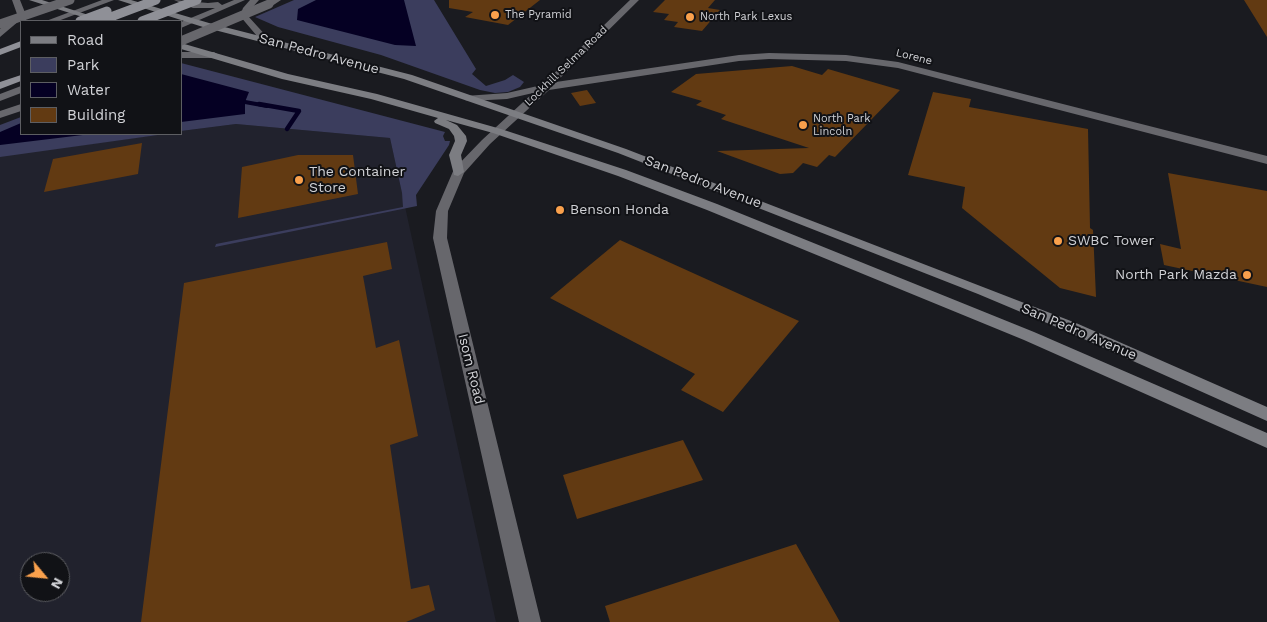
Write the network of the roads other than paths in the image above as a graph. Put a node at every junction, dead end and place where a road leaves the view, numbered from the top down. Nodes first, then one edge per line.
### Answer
1 (16, 0) edge
2 (33, 0) edge
3 (70, 0) edge
4 (110, 0) edge
5 (122, 0) edge
6 (137, 0) edge
7 (156, 0) edge
8 (178, 0) edge
9 (197, 0) edge
10 (210, 0) edge
11 (233, 0) edge
12 (240, 0) edge
13 (255, 0) edge
14 (635, 0) edge
15 (273, 2) edge
16 (76, 12) junction
17 (53, 20) edge
18 (83, 20) edge
19 (101, 20) edge
20 (103, 20) edge
21 (145, 20) edge
22 (160, 20) edge
23 (192, 20) junction
24 (0, 24) edge
25 (182, 25) edge
26 (0, 34) edge
27 (15, 34) dead end
28 (0, 39) edge
29 (265, 40) junction
30 (182, 41) edge
31 (20, 44) edge
32 (182, 46) edge
33 (20, 51) edge
34 (0, 52) edge
35 (182, 55) edge
36 (214, 55) junction
37 (0, 58) edge
38 (20, 68) edge
39 (0, 76) edge
40 (20, 78) edge
41 (0, 86) edge
42 (546, 87) junction
43 (20, 90) edge
44 (0, 98) edge
45 (469, 98) junction
46 (20, 107) edge
47 (428, 112) junction
48 (516, 114) junction
49 (0, 115) edge
50 (497, 131) junction
51 (1267, 160) edge
52 (458, 172) junction
53 (983, 292) junction
54 (970, 311) junction
55 (1042, 316) junction
56 (1029, 336) junction
57 (1267, 414) edge
58 (1267, 441) edge
59 (530, 622) edge

1 - 26 main road
2 - 16 main road
3 - 24 main road, bridge
4 - 16 main road
5 - 23 main road, San Pedro Avenue
6 - 18 highway, bridge
7 - 20 highway, bridge
8 - 11 main road
9 - 21 highway, bridge
10 - 22 highway
12 - 23 main road
13 - 29 main road
14 - 42 main road, Lockhill Selma Road
15 - 30 main road, bridge
16 - 17 main road
16 - 19 main road
23 - 25 main road
23 - 29 main road, San Pedro Avenue
27 - 28 main road
29 - 45 main road, San Pedro Avenue
31 - 34 highway
32 - 36 main road, San Pedro Avenue
33 - 37 highway
35 - 36 main road
36 - 47 main road, San Pedro Avenue
38 - 39 highway
40 - 41 highway
42 - 45 main road, Lorene
42 - 48 main road, Lockhill Selma Road
42 - 51 main road, Lorene
43 - 44 main road
45 - 48 main road, San Pedro Avenue
46 - 49 main road
47 - 50 main road, San Pedro Avenue
47 - 52 main road
48 - 50 main road, Lockhill Selma Road
48 - 53 main road, San Pedro Avenue
50 - 52 main road, Isom Road
50 - 54 main road, San Pedro Avenue
52 - 59 main road, Isom Road
53 - 54 main road
53 - 55 main road, San Pedro Avenue
54 - 56 main road, San Pedro Avenue
55 - 56 main road
55 - 57 main road, San Pedro Avenue
56 - 58 main road, San Pedro Avenue

